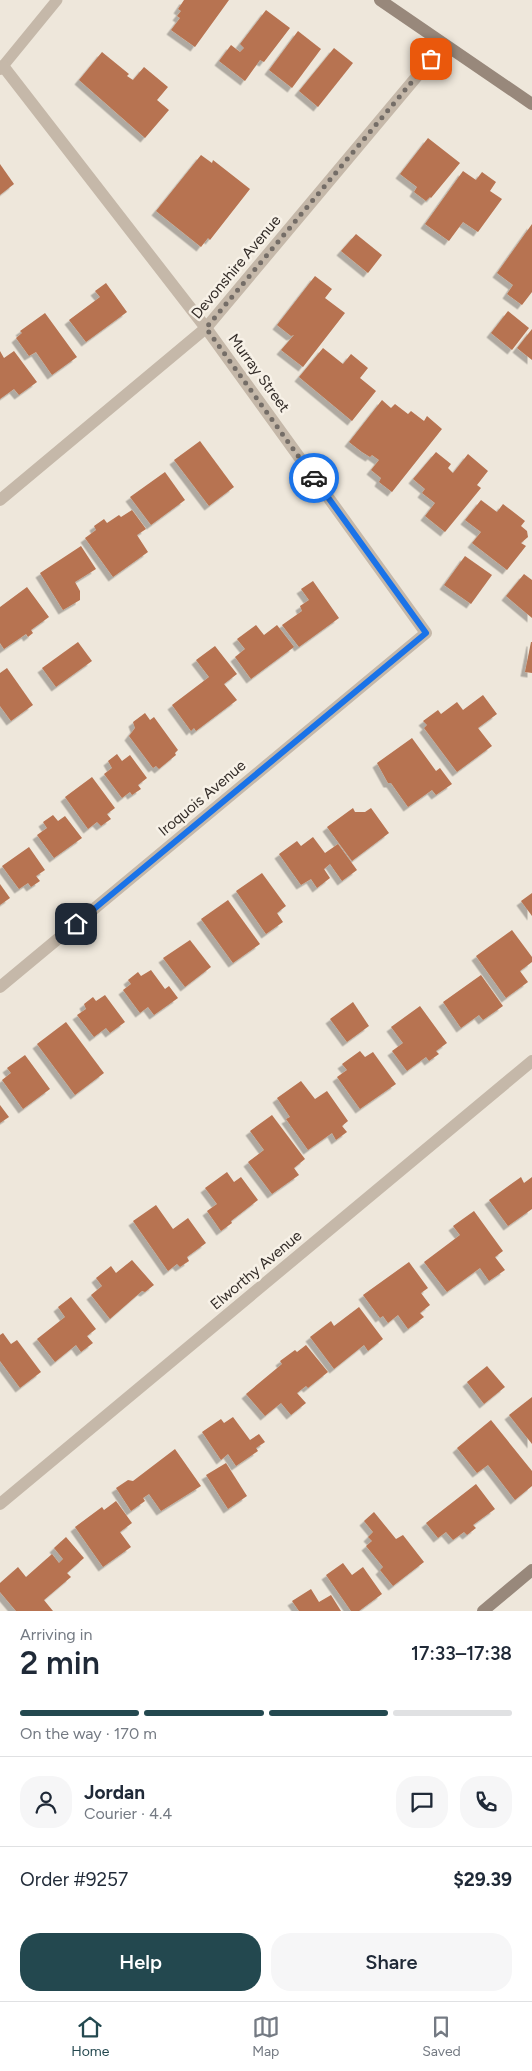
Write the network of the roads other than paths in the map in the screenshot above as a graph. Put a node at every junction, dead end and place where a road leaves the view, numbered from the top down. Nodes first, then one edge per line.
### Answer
1 (57, 0) edge
2 (380, 0) edge
3 (444, 44) junction
4 (1, 68) edge
5 (532, 104) edge
6 (206, 328) junction
7 (0, 500) edge
8 (426, 633) joint
9 (0, 987) edge
10 (532, 1061) edge
11 (0, 1504) edge
12 (532, 1570) edge
13 (483, 1611) edge

1 - 4 lane
2 - 3 street
3 - 5 street
3 - 6 street, Devonshire Avenue
4 - 6 street, Murray Street
6 - 7 street, Devonshire Avenue
6 - 8 street, Murray Street
8 - 9 street, Iroquois Avenue
10 - 11 street, Elworthy Avenue
12 - 13 street

